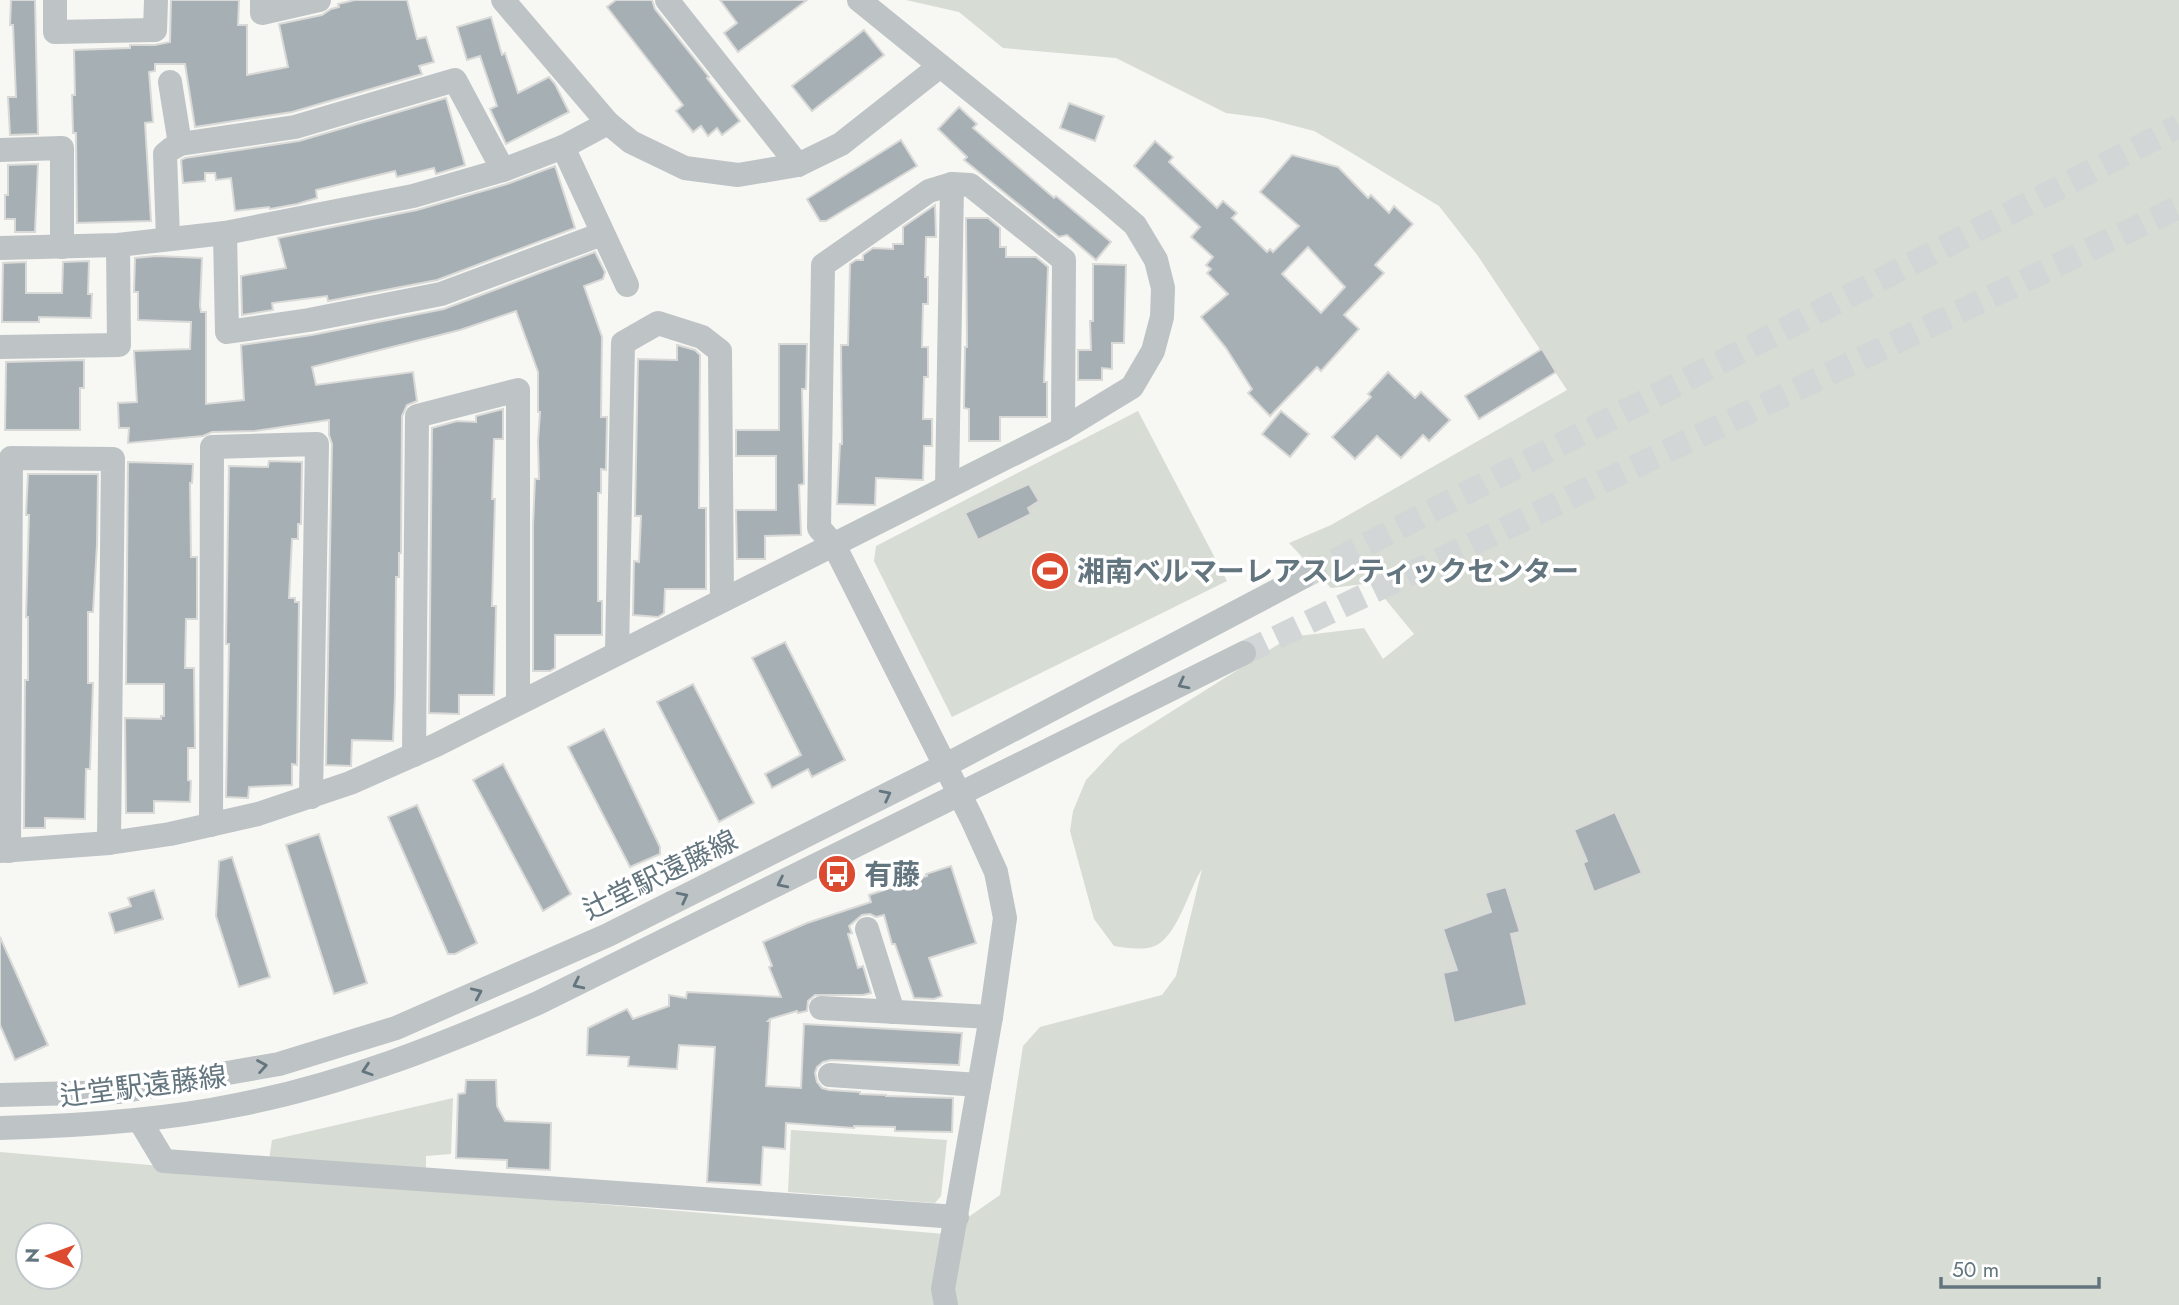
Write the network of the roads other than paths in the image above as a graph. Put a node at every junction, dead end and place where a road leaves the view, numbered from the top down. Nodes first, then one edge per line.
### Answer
1 (55, 0) edge
2 (156, 0) edge
3 (262, 0) edge
4 (319, 0) edge
5 (503, 0) edge
6 (667, 0) edge
7 (859, 0) edge
8 (940, 66) junction
9 (170, 82) dead end
10 (608, 123) junction
11 (180, 144) junction
12 (563, 147) junction
13 (0, 150) edge
14 (798, 165) junction
15 (503, 170) junction
16 (953, 184) junction
17 (225, 233) junction
18 (602, 234) junction
19 (168, 238) junction
20 (118, 245) junction
21 (62, 247) junction
22 (0, 248) edge
23 (627, 285) dead end
24 (0, 347) edge
25 (1063, 429) junction
26 (947, 487) junction
27 (834, 545) junction
28 (1303, 577) tunnel mouth
29 (722, 600) junction
30 (617, 653) junction
31 (1244, 653) tunnel mouth
32 (519, 702) junction
33 (414, 755) junction
34 (944, 765) junction
35 (959, 795) junction
36 (311, 797) junction
37 (211, 825) junction
38 (109, 843) junction
39 (5, 851) edge
40 (866, 929) dead end
41 (821, 1008) dead end
42 (893, 1012) junction
43 (991, 1017) junction
44 (830, 1075) dead end
45 (979, 1085) junction
46 (0, 1096) edge
47 (139, 1121) junction
48 (0, 1128) edge
49 (957, 1217) junction
50 (946, 1305) edge

1 - 2 street
3 - 4 street
5 - 10 street
6 - 14 street
7 - 8 street
8 - 14 street
8 - 25 street
9 - 11 street
10 - 12 street
10 - 14 street
11 - 15 street
11 - 19 street
12 - 15 street
12 - 18 street
13 - 21 street
15 - 17 street
16 - 25 street
16 - 26 street
16 - 27 street
17 - 18 street
17 - 19 street
18 - 23 street
19 - 20 street
20 - 21 street
20 - 24 street
21 - 22 street
25 - 26 street
26 - 27 street
27 - 29 street
27 - 34 street
28 - 34 street, 辻堂駅遠藤線
29 - 30 street
29 - 30 street
30 - 32 street
31 -> 35 street, 辻堂駅遠藤線
32 - 33 street
32 - 33 street
33 - 36 street
34 - 35 street
46 -> 34 street, 辻堂駅遠藤線
35 - 43 street
35 -> 47 street, 辻堂駅遠藤線
36 - 37 street
36 - 37 street
37 - 38 street
38 - 39 street
38 - 39 street
40 - 42 street
41 - 42 street
42 - 43 street
43 - 45 street
44 - 45 street
45 - 49 street
47 - 48 street, 辻堂駅遠藤線
47 - 49 street
49 - 50 street

